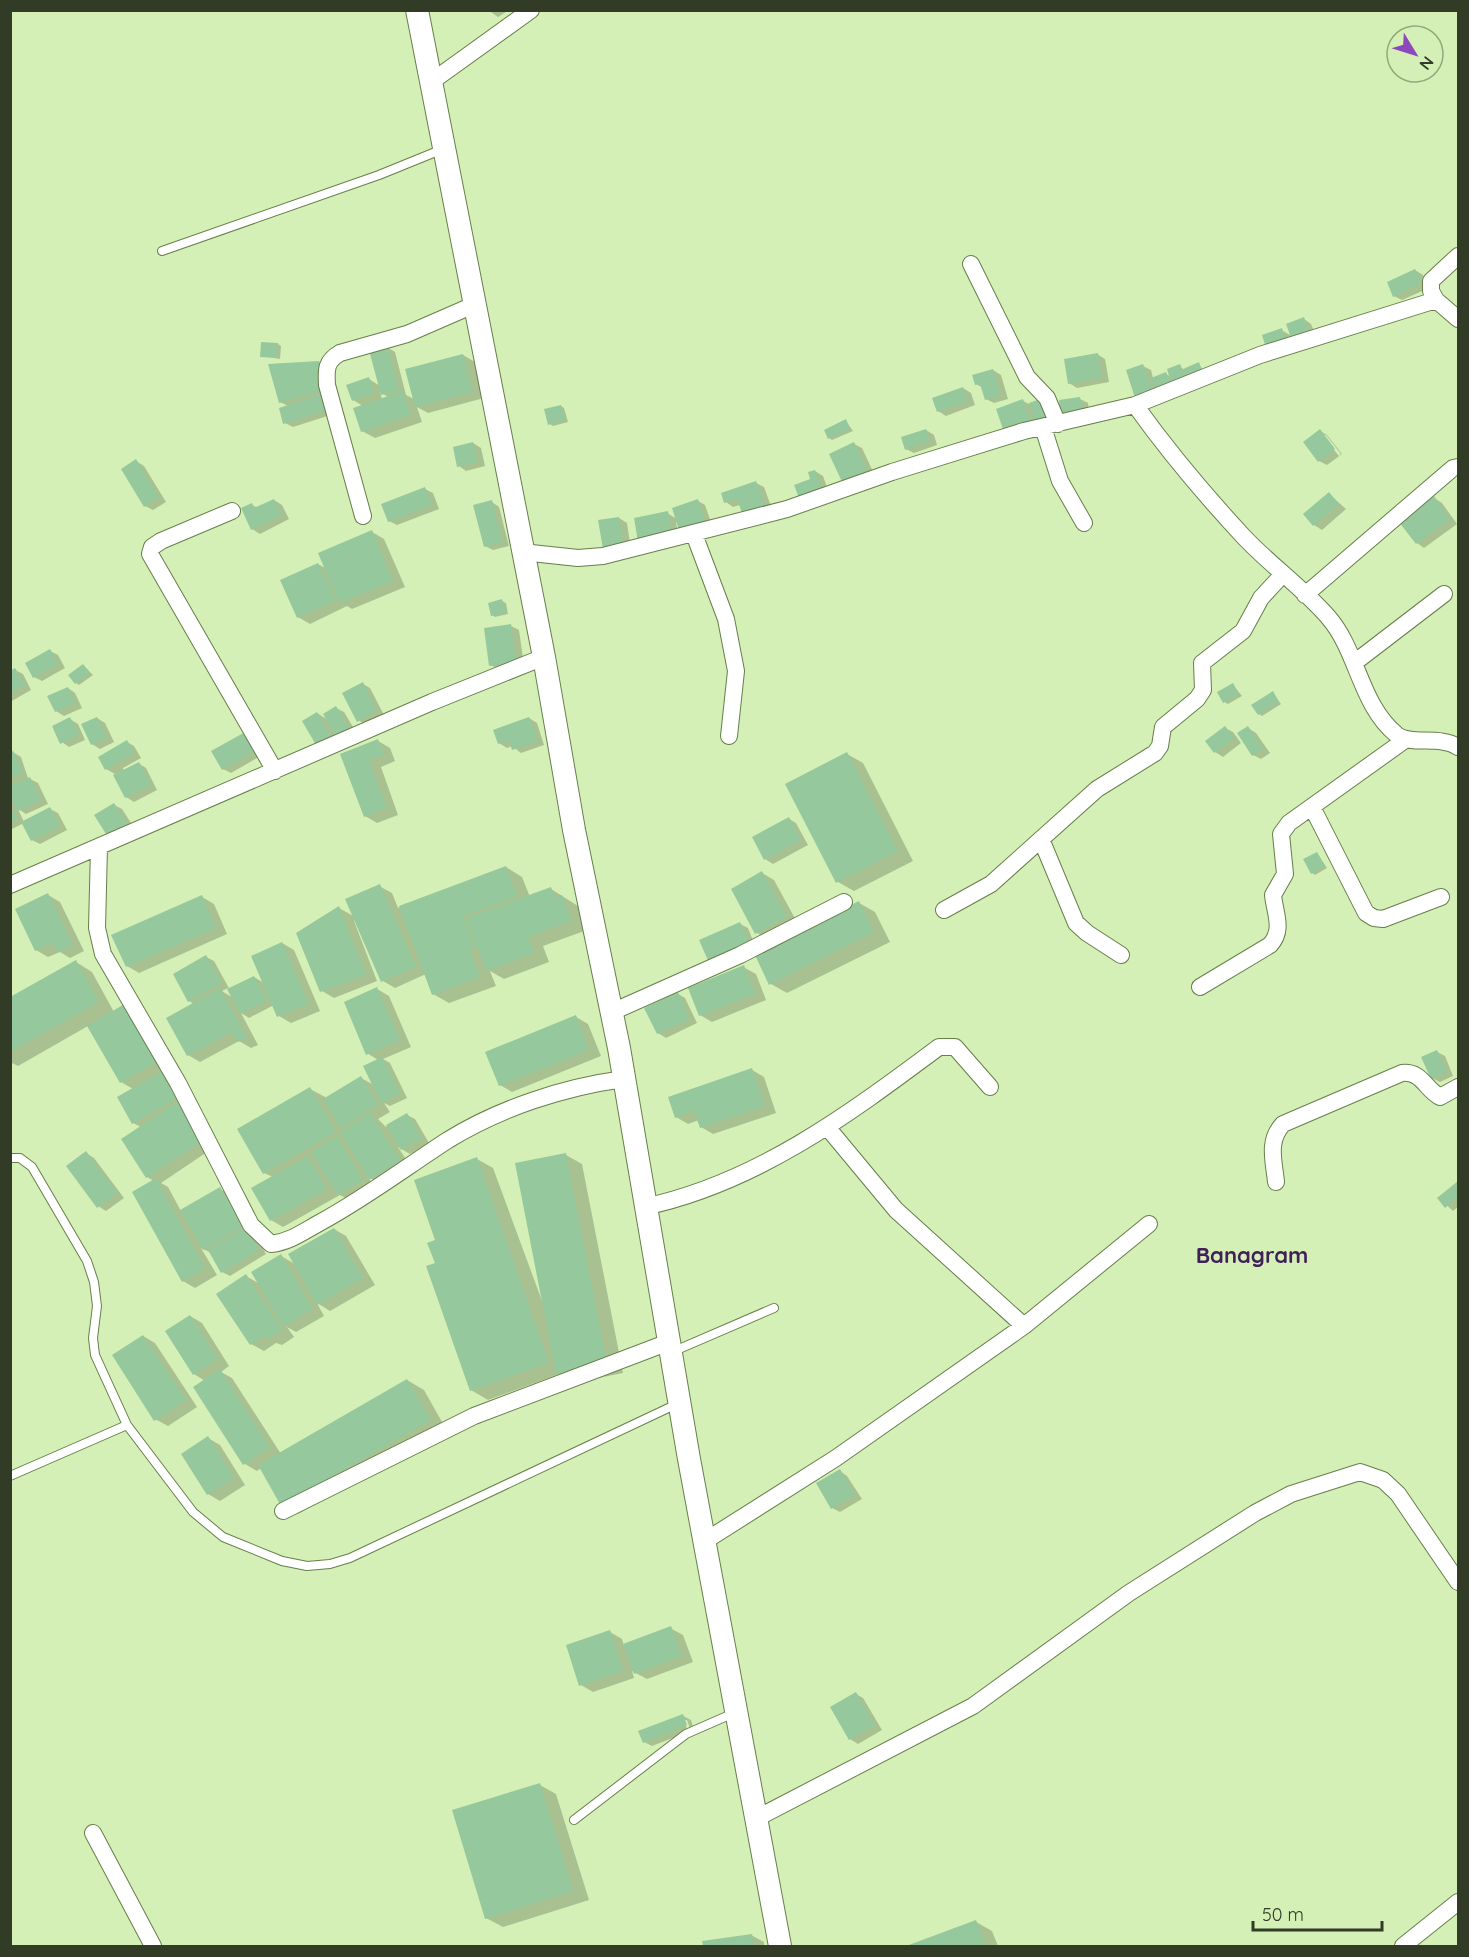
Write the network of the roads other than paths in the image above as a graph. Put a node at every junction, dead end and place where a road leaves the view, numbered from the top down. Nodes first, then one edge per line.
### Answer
1 (417, 10) edge
2 (531, 10) edge
3 (431, 82) junction
4 (445, 148) junction
5 (162, 251) dead end
6 (1458, 256) edge
7 (970, 264) dead end
8 (1436, 300) junction
9 (476, 304) junction
10 (1458, 319) edge
11 (1135, 405) junction
12 (1050, 425) junction
13 (1458, 467) edge
14 (232, 511) dead end
15 (363, 516) dead end
16 (1084, 523) dead end
17 (694, 534) junction
18 (522, 552) junction
19 (1283, 574) junction
20 (1444, 594) dead end
21 (1305, 595) junction
22 (544, 657) junction
23 (1354, 663) junction
24 (729, 736) dead end
25 (1406, 740) junction
26 (1458, 747) edge
27 (275, 771) junction
28 (1312, 807) junction
29 (1041, 838) junction
30 (99, 847) junction
31 (13, 879) edge
32 (1441, 897) dead end
33 (844, 902) dead end
34 (944, 910) dead end
35 (1122, 956) dead end
36 (1200, 987) dead end
37 (612, 1012) junction
38 (624, 1079) junction
39 (990, 1087) dead end
40 (1458, 1088) edge
41 (827, 1127) junction
42 (10, 1158) edge
43 (1276, 1182) dead end
44 (644, 1207) junction
45 (1149, 1224) dead end
46 (774, 1308) dead end
47 (1024, 1326) junction
48 (670, 1347) junction
49 (679, 1402) junction
50 (128, 1425) junction
51 (10, 1476) edge
52 (284, 1511) dead end
53 (705, 1541) junction
54 (1458, 1582) edge
55 (737, 1712) junction
56 (757, 1818) junction
57 (574, 1820) dead end
58 (93, 1833) dead end
59 (1458, 1902) edge
60 (153, 1947) edge
61 (780, 1947) edge
62 (1403, 1947) edge

1 - 3 main road
2 - 3 street
3 - 4 main road
4 - 5 lane
4 - 9 main road
6 - 8 street
7 - 12 street
8 - 10 street
8 - 11 street
9 - 15 street
9 - 18 main road
11 - 12 street
11 - 19 street
12 - 16 street
12 - 17 street
13 - 21 street
14 - 27 street
17 - 18 street
17 - 24 street
18 - 22 main road
19 - 21 street
19 - 29 street
20 - 23 street
21 - 23 street
22 - 27 street
22 - 37 main road
23 - 25 street
25 - 26 street
25 - 28 street
27 - 30 street
28 - 32 street
28 - 36 street
29 - 34 street
29 - 35 street
30 - 31 street
30 - 38 street
33 - 37 street
37 - 38 main road
38 - 44 main road
39 - 41 street
40 - 43 street
41 - 44 street
41 - 47 street
42 - 50 lane
44 - 48 main road
45 - 47 street
46 - 48 lane
47 - 53 street
48 - 49 main road
48 - 52 street
49 - 50 lane
49 - 53 main road
50 - 51 lane
53 - 55 main road
54 - 56 street
55 - 56 main road
55 - 57 lane
56 - 61 main road
58 - 60 street
59 - 62 street

